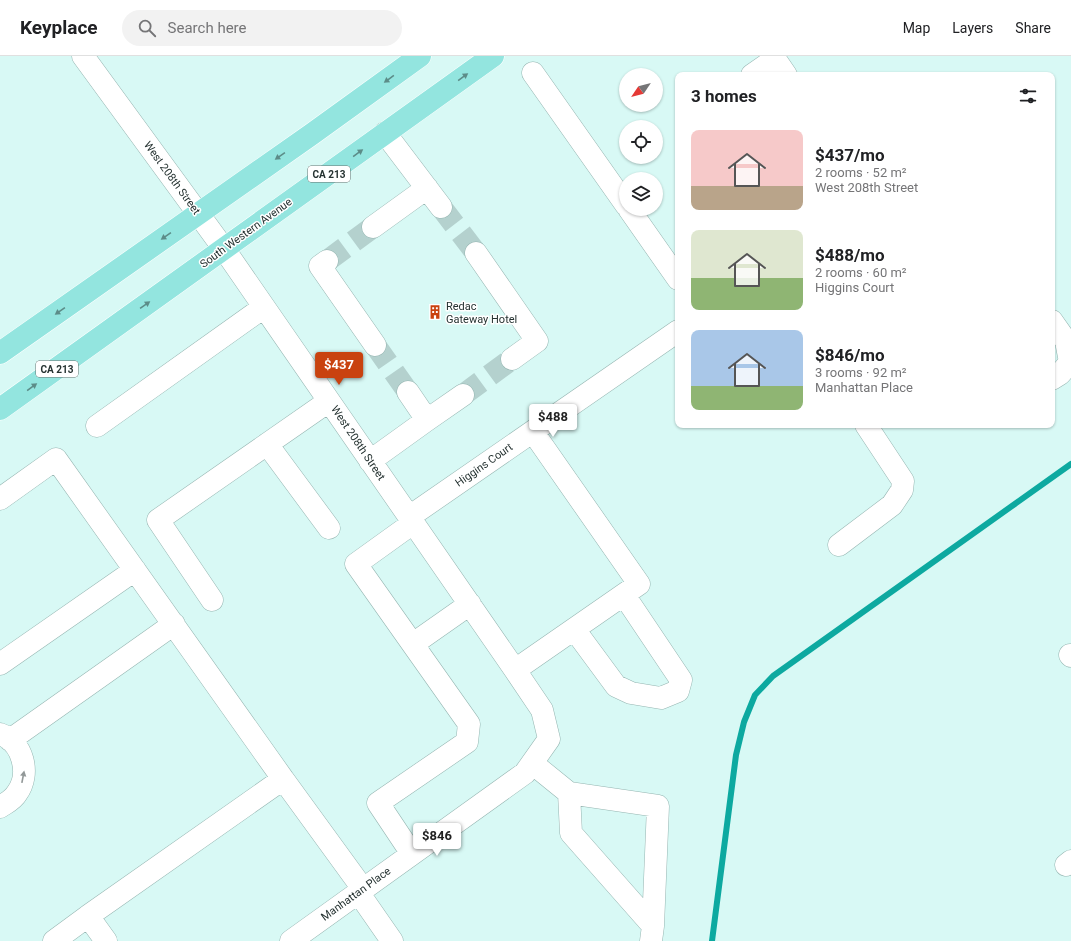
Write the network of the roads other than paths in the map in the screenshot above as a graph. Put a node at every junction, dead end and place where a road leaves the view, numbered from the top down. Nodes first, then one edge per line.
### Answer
1 (83, 56) edge
2 (420, 56) edge
3 (493, 56) edge
4 (778, 63) edge
5 (758, 72) edge
6 (533, 73) dead end
7 (386, 133) junction
8 (427, 188) junction
9 (619, 195) edge
10 (441, 208) tunnel mouth
11 (198, 214) junction
12 (634, 216) edge
13 (373, 227) tunnel mouth
14 (224, 249) junction
15 (476, 253) tunnel mouth
16 (327, 261) dead end
17 (675, 275) edge
18 (264, 307) junction
19 (1055, 325) edge
20 (675, 333) edge
21 (375, 345) tunnel mouth
22 (0, 353) edge
23 (512, 359) tunnel mouth
24 (1055, 377) edge
25 (408, 392) tunnel mouth
26 (463, 395) tunnel mouth
27 (329, 401) junction
28 (0, 409) edge
29 (427, 420) junction
30 (97, 426) dead end
31 (868, 428) edge
32 (532, 432) junction
33 (267, 444) junction
34 (370, 461) junction
35 (0, 499) edge
36 (411, 520) junction
37 (329, 528) dead end
38 (839, 545) dead end
39 (135, 570) junction
40 (624, 595) junction
41 (212, 600) dead end
42 (470, 604) junction
43 (174, 624) junction
44 (574, 629) junction
45 (413, 644) junction
46 (0, 664) edge
47 (516, 670) junction
48 (5, 737) edge
49 (549, 739) joint
50 (532, 763) junction
51 (283, 778) junction
52 (569, 792) junction
53 (0, 807) edge
54 (412, 854) junction
55 (360, 891) junction
56 (88, 916) junction
57 (652, 934) edge
58 (54, 941) edge
59 (106, 941) edge
60 (291, 941) edge
61 (392, 941) edge

1 - 11 street, West 208th Street
2 -> 11 main road
7 -> 3 main road, South Western Avenue / CA 213
4 - 5 street
6 - 9 street
7 - 8 street
14 -> 7 main road, South Western Avenue / CA 213
8 - 10 street
8 - 13 street
11 - 14 street, West 208th Street
11 -> 22 main road
12 - 17 street
14 - 18 street, West 208th Street
28 -> 14 main road, South Western Avenue / CA 213
15 - 23 street
16 - 21 street
18 - 27 street, West 208th Street
18 - 30 street
19 - 24 street
20 - 32 street, Higgins Court
25 - 29 street
26 - 29 street
27 - 33 street
27 - 34 street, West 208th Street
29 - 34 street
31 - 38 street
32 - 36 street, Higgins Court
32 - 40 street
33 - 37 street
33 - 41 street
34 - 36 street, West 208th Street
35 - 39 street
36 - 42 street, West 208th Street
36 - 45 street, Higgins Court
39 - 43 street
39 - 46 street
40 - 44 street
40 - 44 street
42 - 45 street
42 - 47 street, West 208th Street
43 - 48 street
43 - 51 street
44 - 47 street
45 - 54 street
47 - 49 street, West 208th Street
53 -> 48 street
49 - 50 street, Manhattan Place
50 - 52 street
50 - 54 street, Manhattan Place
51 - 55 street
51 - 56 street
52 - 57 street
52 - 57 street
54 - 55 street, Manhattan Place
55 - 60 street, Manhattan Place
55 - 61 street
56 - 58 street
56 - 59 street

